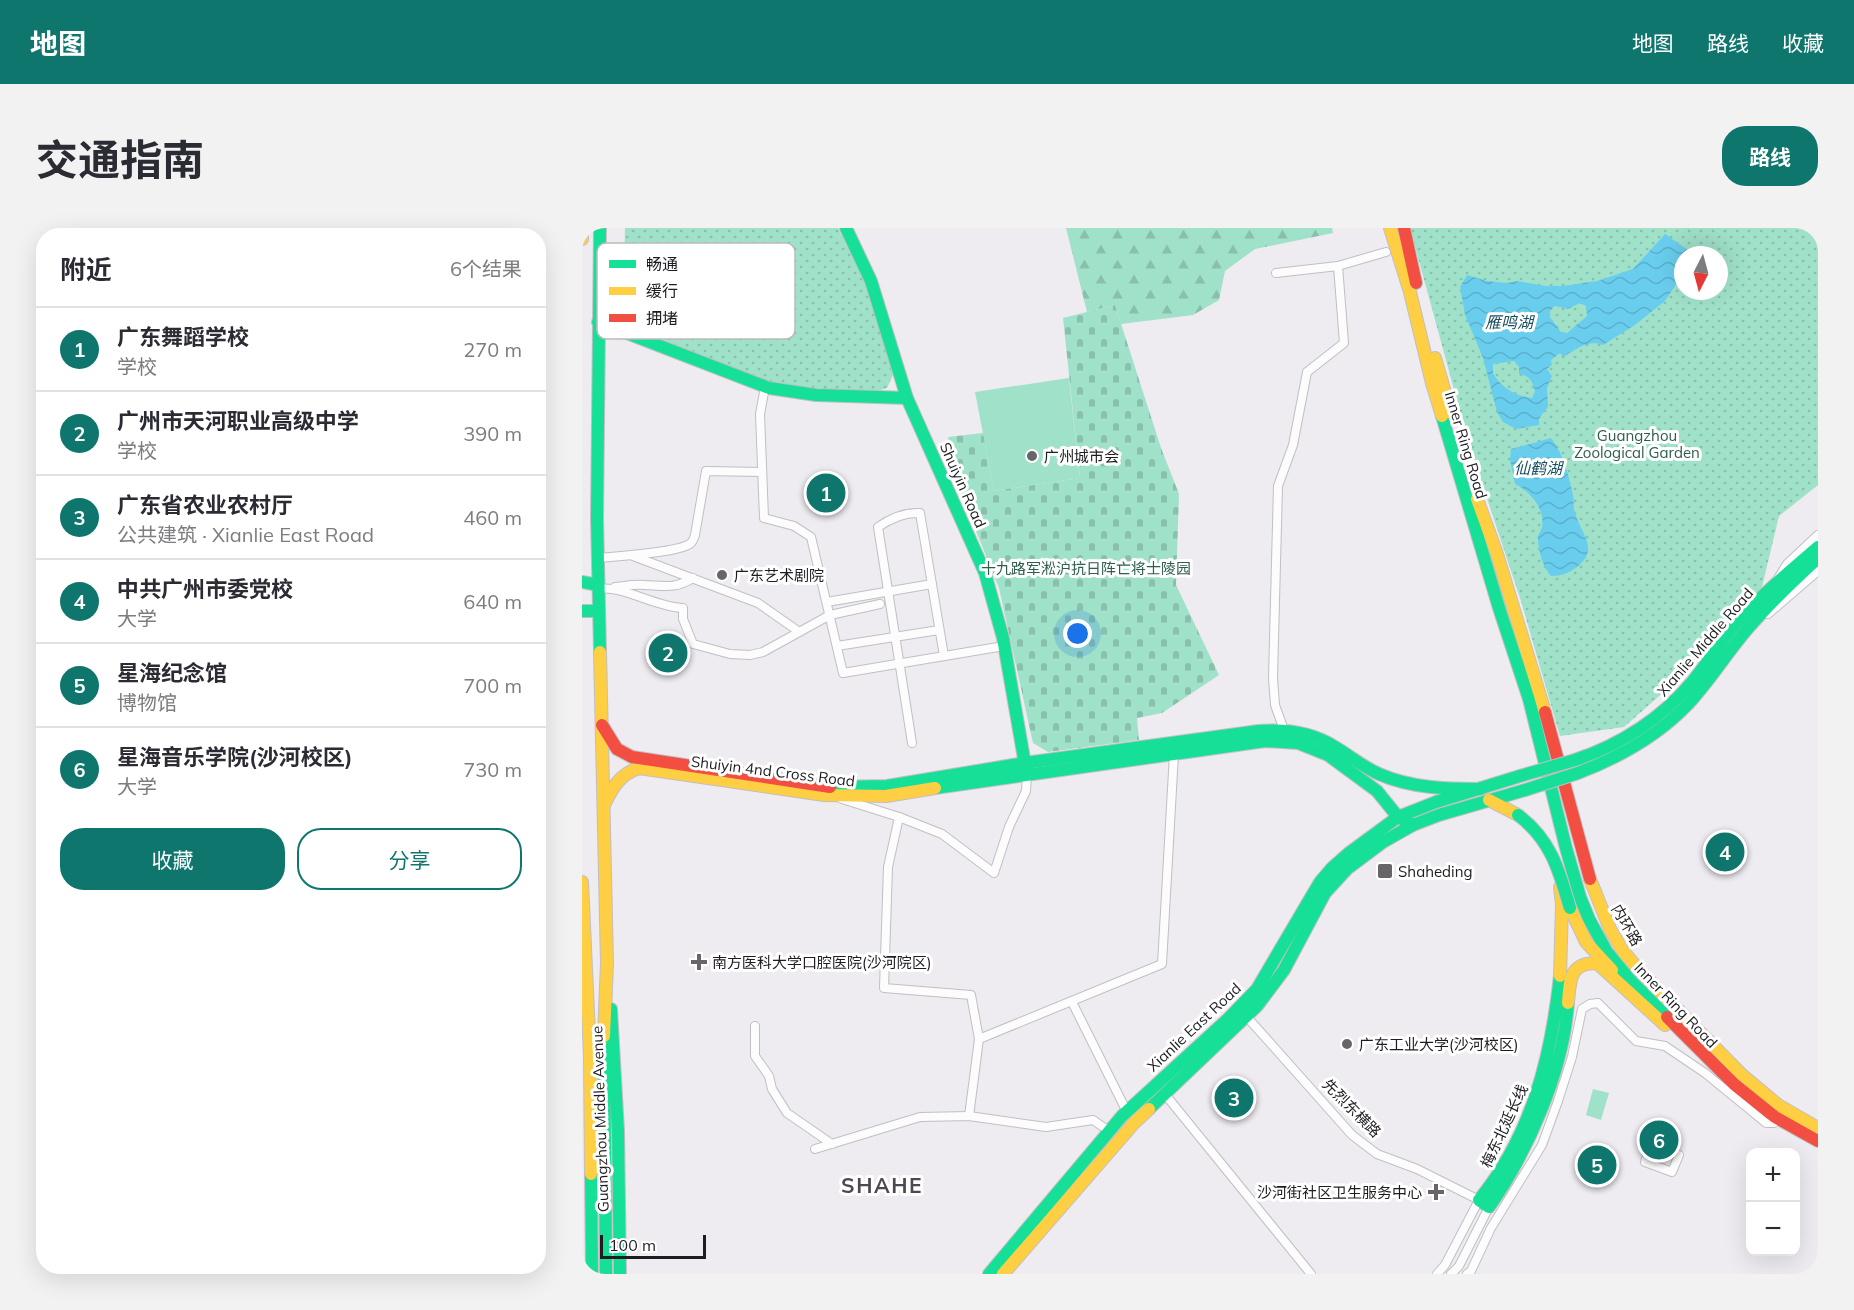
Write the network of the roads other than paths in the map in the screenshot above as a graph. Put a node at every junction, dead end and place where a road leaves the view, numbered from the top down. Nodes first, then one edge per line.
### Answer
1 (582, 228) edge
2 (600, 228) edge
3 (846, 228) edge
4 (1390, 228) edge
5 (1404, 228) edge
6 (582, 239) edge
7 (600, 243) edge
8 (1386, 252) dead end
9 (1338, 266) junction
10 (1276, 273) dead end
11 (598, 339) edge
12 (642, 339) edge
13 (765, 387) junction
14 (908, 398) junction
15 (762, 472) junction
16 (1818, 535) edge
17 (1818, 547) edge
18 (630, 554) junction
19 (1818, 558) edge
20 (598, 561) junction
21 (582, 565) edge
22 (1818, 571) edge
23 (693, 578) junction
24 (582, 582) edge
25 (932, 584) junction
26 (582, 587) edge
27 (602, 587) junction
28 (1772, 588) junction
29 (888, 591) junction
30 (827, 602) junction
31 (880, 604) dead end
32 (582, 611) edge
33 (599, 611) junction
34 (830, 615) junction
35 (939, 630) junction
36 (798, 632) junction
37 (1744, 633) junction
38 (895, 637) junction
39 (837, 646) junction
40 (1004, 646) junction
41 (944, 656) junction
42 (901, 663) junction
43 (1518, 669) junction
44 (1669, 714) junction
45 (602, 724) junction
46 (1284, 729) junction
47 (912, 743) dead end
48 (1174, 754) junction
49 (1026, 769) junction
50 (1520, 776) joint
51 (1404, 781) junction
52 (1480, 789) junction
53 (838, 797) junction
54 (1489, 800) junction
55 (604, 805) junction
56 (1420, 808) junction
57 (1398, 817) junction
58 (899, 818) junction
59 (1413, 825) junction
60 (582, 882) edge
61 (582, 902) edge
62 (608, 963) junction
63 (584, 964) junction
64 (1568, 999) junction
65 (582, 1000) edge
66 (1071, 1002) junction
67 (1582, 1009) junction
68 (1664, 1015) junction
69 (1247, 1017) junction
70 (755, 1026) dead end
71 (979, 1039) junction
72 (1155, 1096) junction
73 (1127, 1112) junction
74 (969, 1116) junction
75 (1774, 1123) junction
76 (1818, 1128) edge
77 (1109, 1131) junction
78 (1818, 1143) edge
79 (832, 1144) junction
80 (815, 1149) dead end
81 (1484, 1204) junction
82 (1459, 1266) junction
83 (1469, 1272) edge
84 (592, 1274) edge
85 (606, 1274) edge
86 (620, 1274) edge
87 (989, 1274) edge
88 (1004, 1274) edge
89 (1311, 1274) edge
90 (1437, 1274) edge
91 (1451, 1274) edge

1 - 6 main road
2 - 7 main road, Guangzhou Middle Avenue
3 - 14 main road, Shuiyin Road
4 - 43 main road, Inner Ring Road
5 - 76 main road, 内环路
8 - 9 street
9 - 10 street
9 - 46 street
11 - 20 main road, Guangzhou Middle Avenue
12 - 13 main road
13 - 14 main road
13 - 15 street
14 - 40 main road, Shuiyin Road
15 - 18 street
15 - 30 street
16 - 28 street
17 - 28 main road, Xianlie Middle Road
18 - 20 street
18 - 23 street
19 - 37 main road, Xianlie Middle Road
20 - 21 main road
20 - 27 main road, Guangzhou Middle Avenue
22 - 37 street
23 - 27 street
23 - 36 street
24 - 27 main road
25 - 29 street
25 - 29 street
25 - 35 street
26 - 27 main road
27 - 33 main road, Guangzhou Middle Avenue
27 - 36 street
28 - 44 main road, Xianlie Middle Road
29 - 30 street
29 - 38 street
30 - 34 street
31 - 34 street
32 - 33 main road
33 - 45 main road, Guangzhou Middle Avenue
34 - 36 street
34 - 39 street
35 - 38 street
35 - 41 street
37 - 44 main road, Xianlie Middle Road
38 - 39 street
38 - 42 street
39 - 42 street
40 - 41 street
40 - 49 main road, Shuiyin Road
41 - 42 street
42 - 47 street
43 - 68 main road, Inner Ring Road
43 - 81 main road, 梅东北延长线
44 - 50 main road, Xianlie Middle Road, bridge
44 - 54 main road, Xianlie East Road, bridge
45 - 49 main road, Shuiyin 4nd Cross Road
45 - 55 main road, Guangzhou Middle Avenue
46 - 49 main road
46 - 51 main road
48 - 49 main road
48 - 57 main road
48 - 66 street
49 - 53 main road, Shuiyin 4nd Cross Road
49 - 58 street
50 - 52 main road, Xianlie East Road
51 - 52 main road
51 - 56 main road
52 - 56 main road, Xianlie East Road
53 - 55 main road, Shuiyin 4nd Cross Road
53 - 58 street
54 - 59 main road, Xianlie East Road
54 - 68 main road, bridge
55 - 62 main road, Guangzhou Middle Avenue
56 - 57 main road, Xianlie East Road
56 - 59 main road
57 - 59 main road
57 - 72 main road, Xianlie East Road
58 - 71 street
59 - 69 main road, Xianlie East Road
60 - 61 main road, Guangzhou Middle Avenue
61 - 63 main road, Guangzhou Middle Avenue
62 - 85 main road, Guangzhou Middle Avenue
62 - 86 main road, Guangzhou Middle Avenue
63 - 65 main road, Guangzhou Middle Avenue
63 - 84 main road, Guangzhou Middle Avenue
64 - 67 street
64 - 75 main road, 梅东北延长线
64 - 81 main road, 梅东北延长线
66 - 71 street
66 - 73 street
67 - 75 street
67 - 83 street
68 - 78 main road, Inner Ring Road
69 - 72 main road, Xianlie East Road
69 - 81 street, 先烈东横路
70 - 79 street
71 - 74 street
72 - 73 main road, Xianlie East Road
72 - 88 main road, Xianlie East Road
72 - 89 street
73 - 77 main road, Xianlie East Road
74 - 77 street
74 - 79 street
75 - 78 main road
77 - 87 main road, Xianlie East Road
79 - 80 street
81 - 82 street, 梅东北延长线
81 - 90 street, 梅东北延长线
82 - 83 street
82 - 91 street, 梅东北延长线

